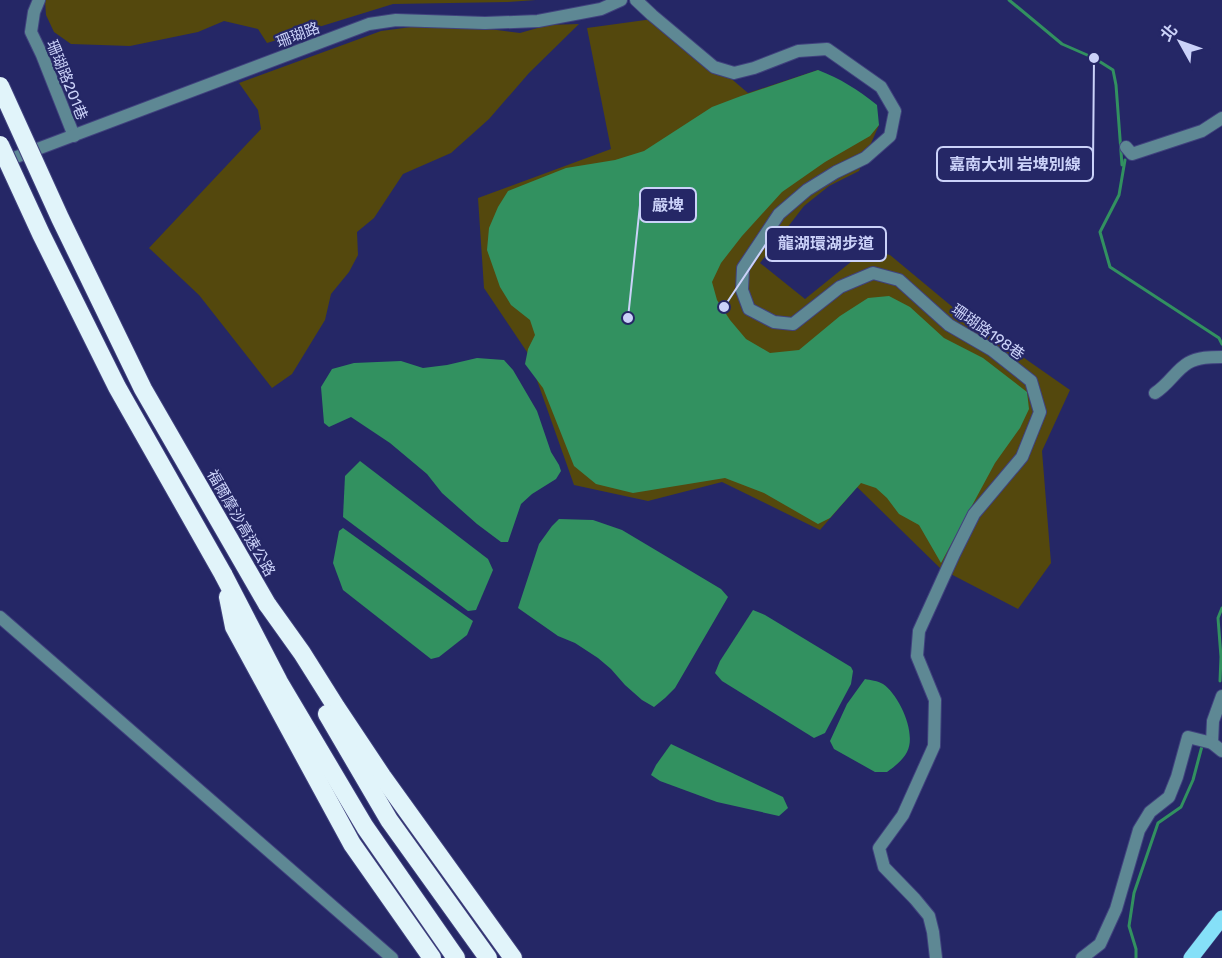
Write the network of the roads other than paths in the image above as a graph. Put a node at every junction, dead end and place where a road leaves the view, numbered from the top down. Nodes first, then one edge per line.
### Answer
1 (39, 0) edge
2 (621, 0) edge
3 (636, 0) edge
4 (0, 86) edge
5 (1222, 118) edge
6 (74, 136) junction
7 (0, 145) edge
8 (1126, 147) dead end
9 (0, 163) edge
10 (1222, 357) edge
11 (1155, 393) dead end
12 (223, 574) junction
13 (267, 604) junction
14 (0, 617) edge
15 (1222, 696) edge
16 (1212, 743) junction
17 (1222, 751) edge
18 (1222, 918) edge
19 (392, 958) edge
20 (432, 958) edge
21 (456, 958) edge
22 (488, 958) edge
23 (513, 958) edge
24 (936, 958) edge
25 (1082, 958) edge
26 (1191, 958) edge

1 - 6 street, 珊瑚路201巷
2 - 6 street, 珊瑚路
3 - 24 street, 珊瑚路198巷
4 - 13 highway, 福爾摩沙高速公路, bridge
5 - 8 street
6 - 9 street, 珊瑚路
7 - 12 highway, bridge
10 - 11 street
12 - 20 highway
12 - 21 highway
13 - 22 highway, 福爾摩沙高速公路
13 - 23 highway
14 - 19 street
15 - 16 street
16 - 17 street
16 - 25 street
18 - 26 main road

